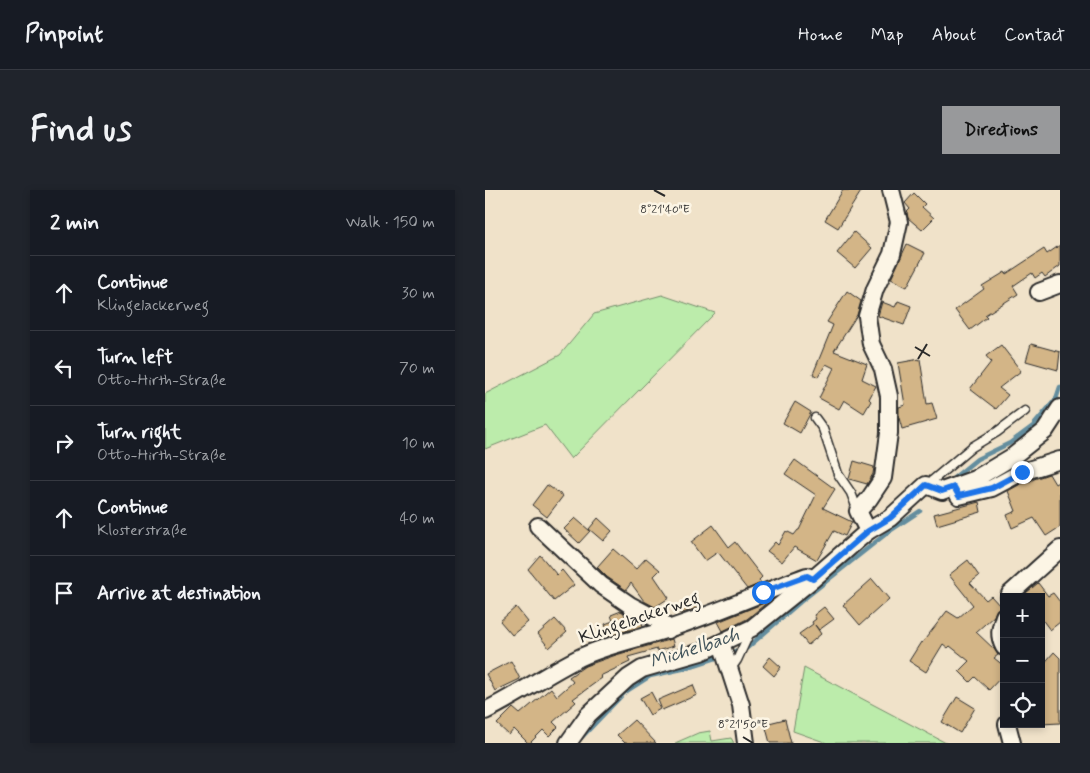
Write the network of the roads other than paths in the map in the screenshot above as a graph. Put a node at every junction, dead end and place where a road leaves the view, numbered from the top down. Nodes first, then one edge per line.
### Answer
1 (891, 190) edge
2 (1060, 284) edge
3 (1039, 292) dead end
4 (1060, 408) edge
5 (1025, 411) dead end
6 (815, 418) dead end
7 (1060, 460) edge
8 (926, 485) junction
9 (954, 487) junction
10 (859, 510) junction
11 (537, 526) dead end
12 (868, 531) junction
13 (1060, 549) edge
14 (813, 579) junction
15 (1011, 593) edge
16 (752, 628) junction
17 (668, 630) junction
18 (725, 656) junction
19 (485, 712) edge
20 (1008, 728) edge
21 (568, 743) edge
22 (746, 743) edge
23 (1012, 743) edge

1 - 10 street
2 - 3 street
4 - 9 street
5 - 8 lane
6 - 10 lane
7 - 9 street
8 - 9 street
8 - 12 street
10 - 12 street
11 - 17 street
12 - 14 street
13 - 15 street
14 - 16 street
14 - 17 street, Klingelackerweg
16 - 18 street
16 - 18 lane
17 - 19 street, Klingelackerweg
18 - 21 street
18 - 22 street
20 - 23 street

